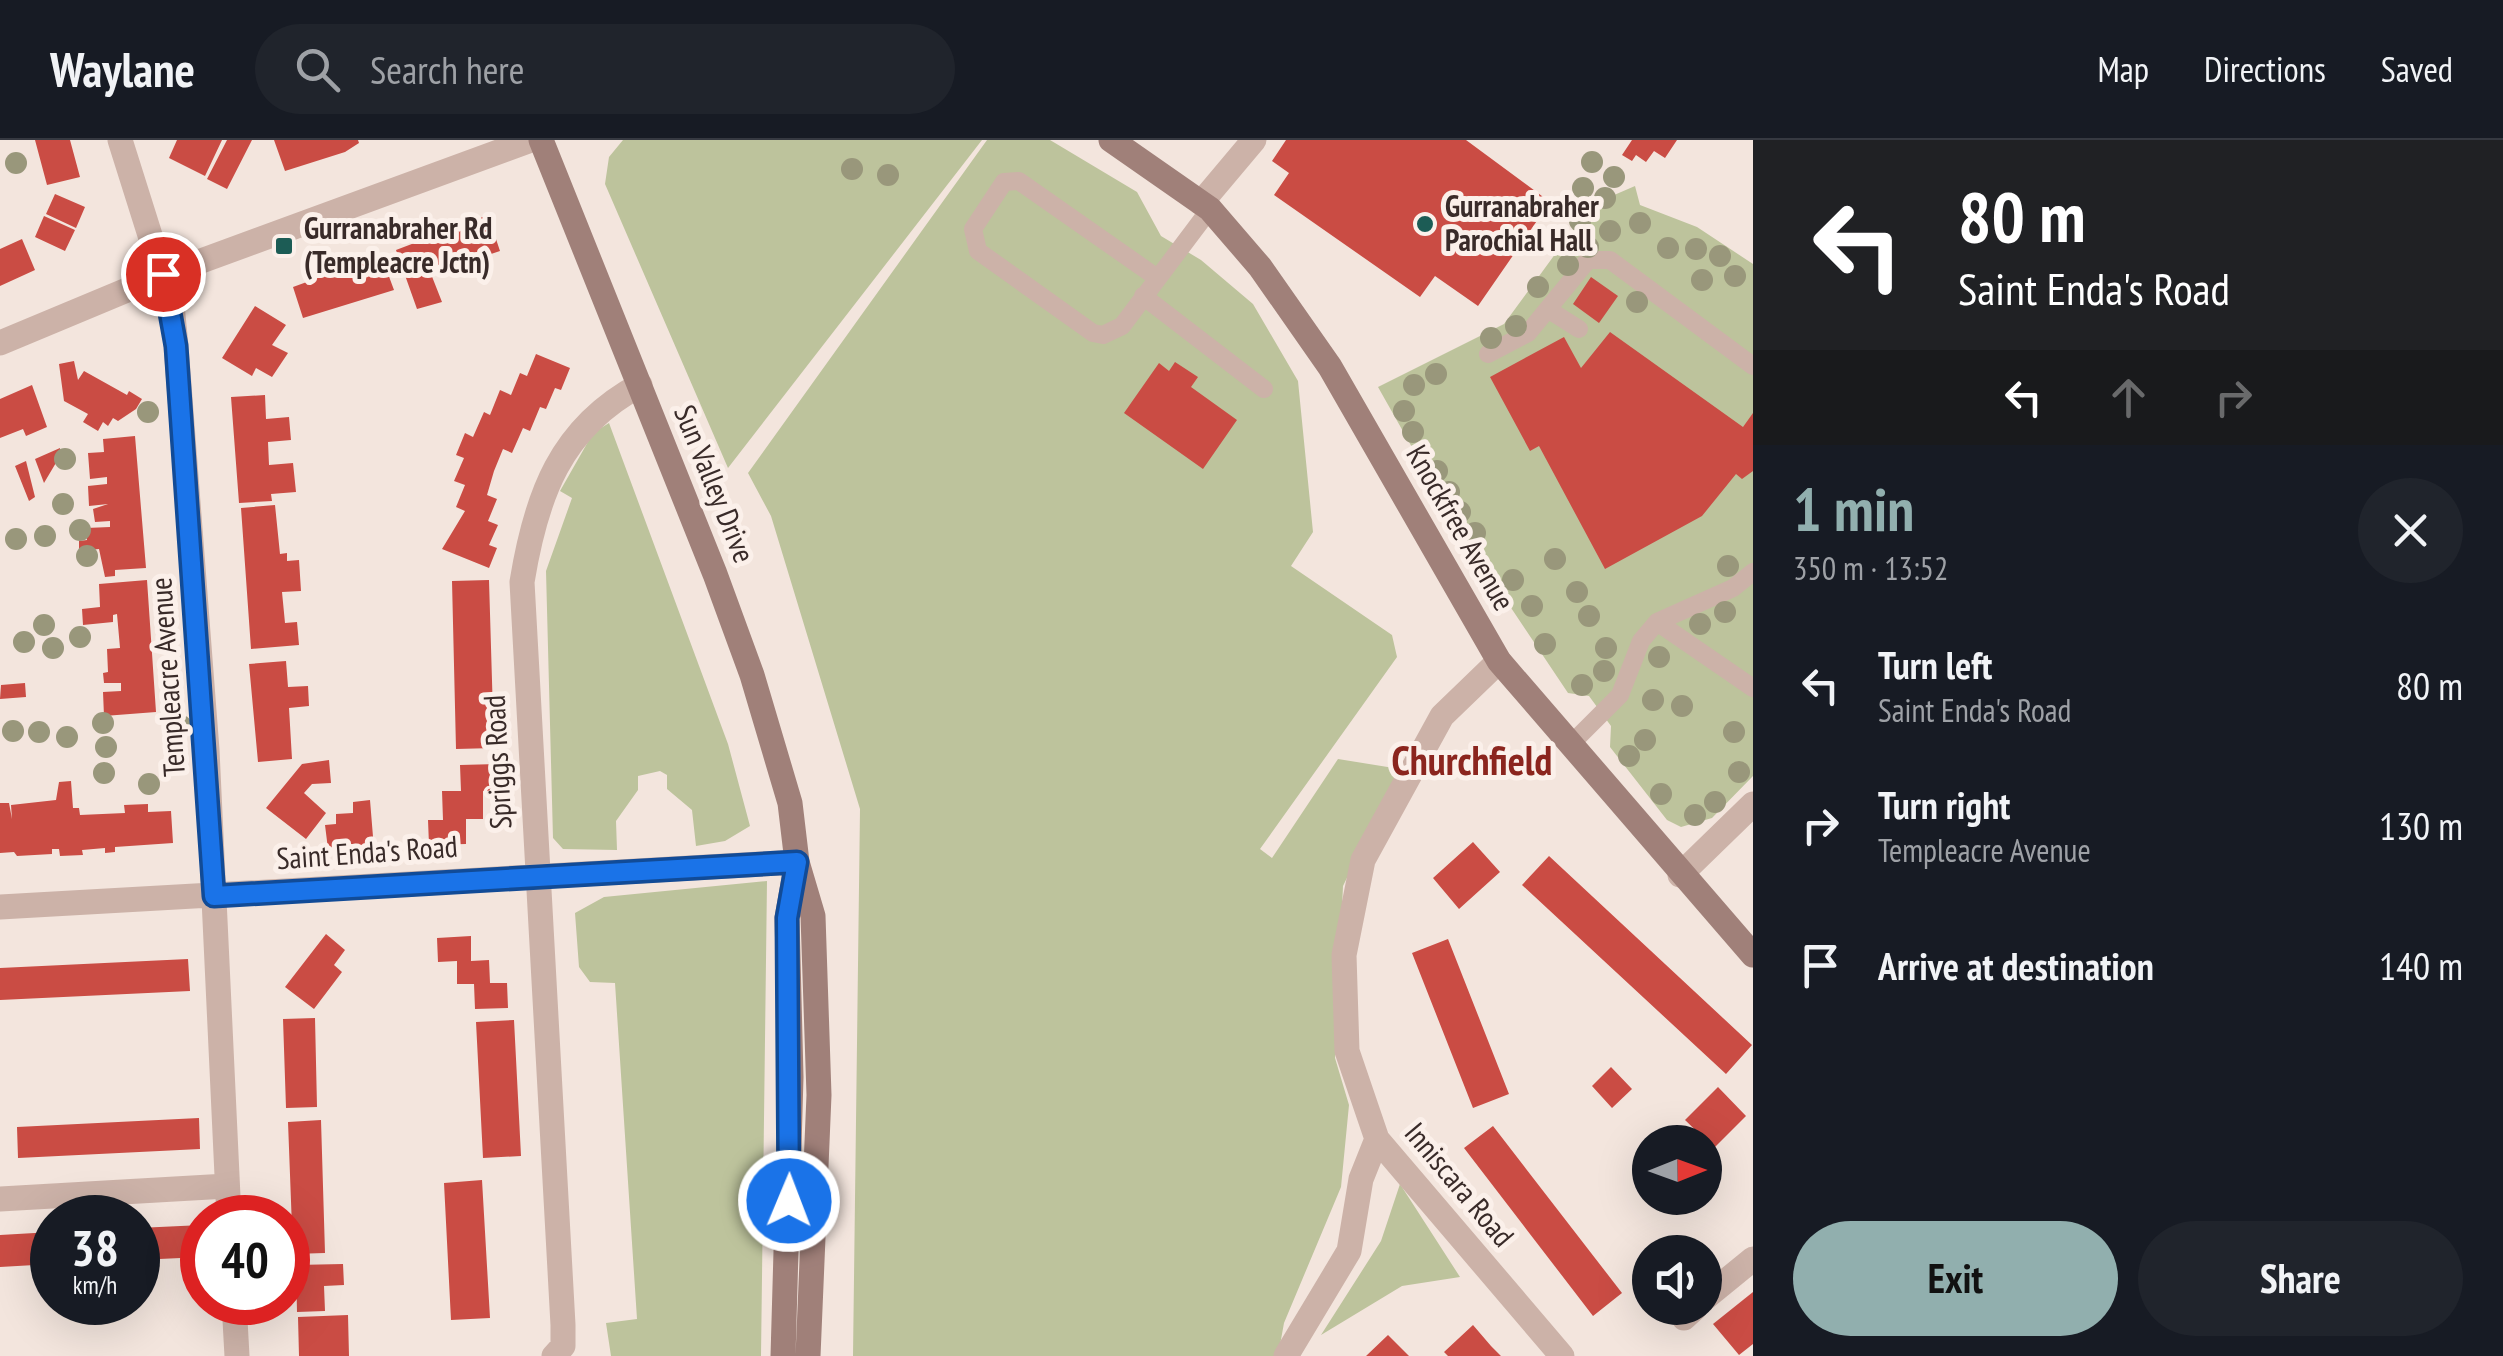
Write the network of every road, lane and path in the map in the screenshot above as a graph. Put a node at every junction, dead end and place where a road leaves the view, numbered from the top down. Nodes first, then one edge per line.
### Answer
1 (120, 140) edge
2 (532, 140) edge
3 (540, 140) edge
4 (1112, 140) edge
5 (1254, 140) edge
6 (1206, 206) junction
7 (163, 274) junction
8 (1156, 277) junction
9 (1143, 296) junction
10 (1548, 310) junction
11 (1579, 329) dead end
12 (0, 343) edge
13 (1488, 354) dead end
14 (1753, 366) edge
15 (640, 385) junction
16 (1264, 388) dead end
17 (1753, 572) edge
18 (1657, 622) junction
19 (1499, 661) junction
20 (1753, 688) edge
21 (1569, 746) junction
22 (1753, 804) edge
23 (797, 862) junction
24 (536, 875) junction
25 (1680, 875) junction
26 (214, 896) junction
27 (0, 906) edge
28 (1753, 955) edge
29 (1376, 1139) junction
30 (227, 1186) junction
31 (228, 1195) edge
32 (0, 1199) edge
33 (789, 1201) junction
34 (815, 1202) junction
35 (1753, 1259) edge
36 (1722, 1284) edge
37 (554, 1356) edge
38 (783, 1356) edge
39 (808, 1356) edge
40 (1286, 1356) edge
41 (1562, 1356) edge

1 - 7 street, Templeacre Avenue
2 - 7 street
3 - 15 street, Sun Valley Drive
4 - 6 street, Knockfree Avenue
5 - 6 street
6 - 8 lane
6 - 19 street, Knockfree Avenue
7 - 12 street
7 - 26 street, Templeacre Avenue
8 - 9 lane
8 - 9 lane
9 - 16 lane
10 - 11 lane
10 - 13 lane
10 - 14 lane
15 - 23 street, Sun Valley Drive
15 - 24 street, Spriggs Road
17 - 18 lane
18 - 20 lane
18 - 21 lane
19 - 21 street, Knockfree Avenue
19 - 29 street, Inniscara Road
21 - 25 street, Knockfree Avenue
22 - 25 street
23 - 24 street, Saint Enda's Road
23 - 33 street, Sun Valley Drive
23 - 34 street, Sun Valley Drive
24 - 26 street, Saint Enda's Road
24 - 37 street, Spriggs Road
25 - 28 street, Knockfree Avenue
26 - 27 street, Saint Enda's Road
26 - 30 street, Templeacre Avenue
29 - 40 street
29 - 41 street, Inniscara Road
30 - 31 street, Templeacre Avenue
30 - 32 street
33 - 34 street
33 - 38 street, Sun Valley Drive
34 - 39 street, Sun Valley Drive
35 - 36 street

